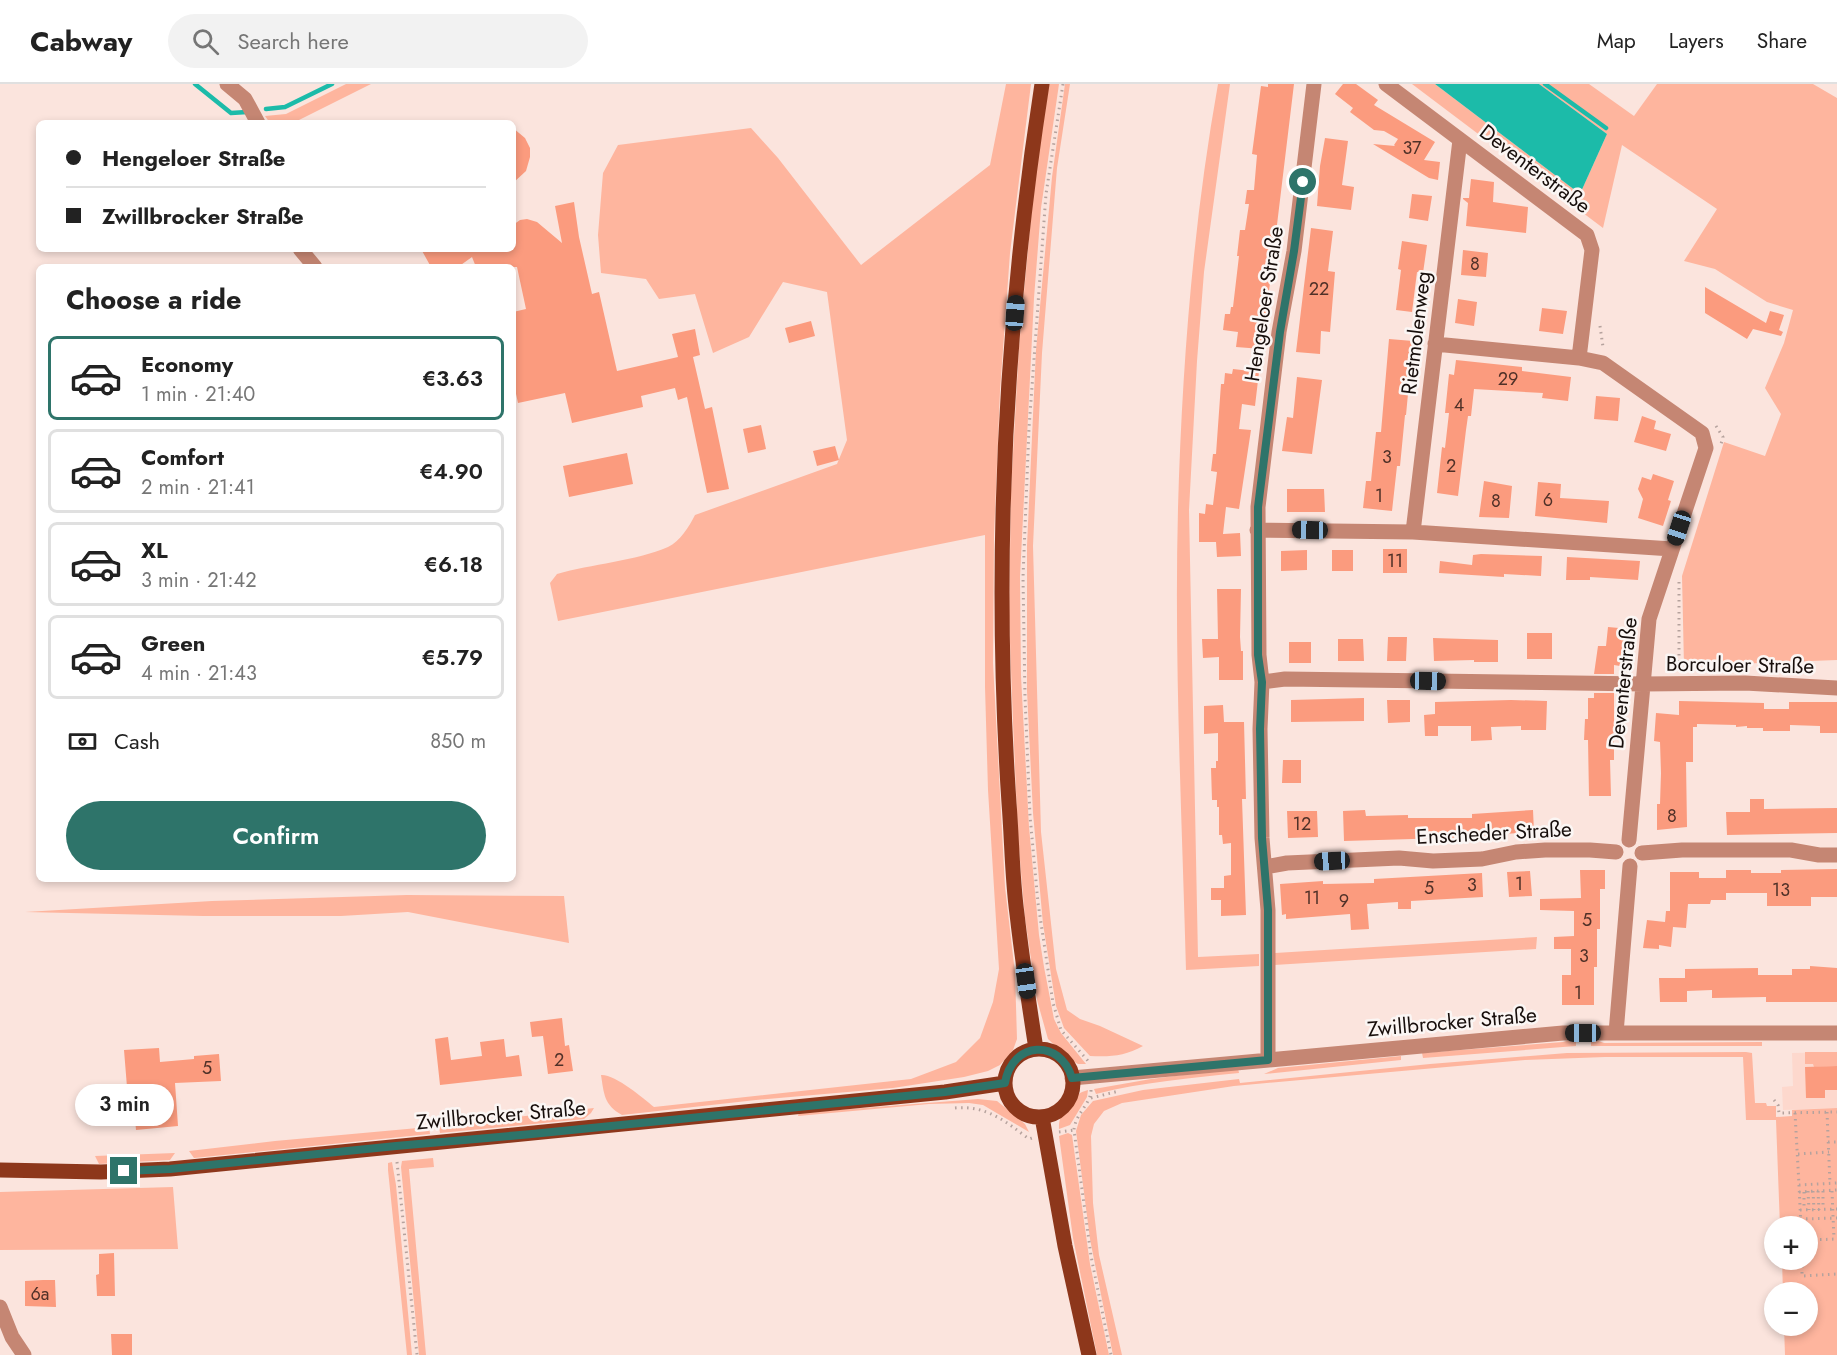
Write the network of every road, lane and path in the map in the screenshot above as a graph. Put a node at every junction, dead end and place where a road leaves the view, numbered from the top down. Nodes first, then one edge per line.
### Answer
1 (227, 84) edge
2 (1042, 84) edge
3 (1063, 84) edge
4 (1314, 84) edge
5 (1386, 84) edge
6 (256, 120) edge
7 (1460, 140) junction
8 (302, 252) edge
9 (312, 264) edge
10 (1436, 344) junction
11 (1579, 358) junction
12 (1257, 530) junction
13 (1413, 532) junction
14 (1672, 549) junction
15 (1262, 682) junction
16 (1643, 684) junction
17 (1837, 688) edge
18 (1629, 840) junction
19 (1616, 852) junction
20 (1642, 853) junction
21 (1837, 855) edge
22 (1630, 866) junction
23 (1265, 867) junction
24 (1616, 1033) junction
25 (1837, 1033) edge
26 (1035, 1049) junction
27 (1268, 1060) junction
28 (1072, 1078) junction
29 (1092, 1078) junction
30 (1005, 1083) junction
31 (1120, 1091) dead end
32 (1091, 1098) junction
33 (1774, 1100) dead end
34 (1827, 1112) junction
35 (1837, 1112) edge
36 (1795, 1113) junction
37 (1042, 1117) junction
38 (1828, 1142) junction
39 (1837, 1142) edge
40 (396, 1146) junction
41 (1828, 1152) junction
42 (1798, 1154) junction
43 (0, 1170) edge
44 (1837, 1183) edge
45 (1829, 1184) junction
46 (1799, 1185) junction
47 (1821, 1191) junction
48 (1830, 1191) junction
49 (1837, 1191) edge
50 (1806, 1192) junction
51 (1835, 1209) edge
52 (1812, 1210) junction
53 (1804, 1216) edge
54 (1818, 1218) edge
55 (1835, 1218) edge
56 (1836, 1239) edge
57 (1818, 1240) edge
58 (1802, 1270) edge
59 (1837, 1275) edge
60 (0, 1307) edge
61 (24, 1355) edge
62 (417, 1355) edge
63 (1089, 1355) edge
64 (1111, 1355) edge

1 - 6 street
2 - 26 main road
3 - 29 path
4 - 12 street, Hengeloer Straße
5 - 7 street, Deventerstraße
7 - 10 street, Rietmolenweg
7 - 11 street, Deventerstraße
8 - 9 street
10 - 11 street, Deventerstraße
10 - 13 street, Rietmolenweg
11 - 14 street, Deventerstraße
12 - 13 street
12 - 15 street, Hengeloer Straße
13 - 14 street
14 - 16 street, Deventerstraße
15 - 16 street
15 - 23 street
16 - 17 street, Borculoer Straße
16 - 18 street, Deventerstraße
18 - 19 street
18 - 20 street
19 - 22 street
19 - 23 street, Enscheder Straße
20 - 21 street
20 - 22 street
22 - 24 street
23 - 27 street
24 - 25 street, Zwillbrocker Straße
24 - 27 street, Zwillbrocker Straße
26 - 28 main road
26 - 30 main road
27 - 29 street, Zwillbrocker Straße
28 - 29 street, Zwillbrocker Straße
28 - 37 main road
29 - 32 path
30 - 37 main road
30 - 40 main road, Zwillbrocker Straße
31 - 32 path
32 - 64 path
33 - 36 path
34 - 35 path
34 - 36 path
34 - 38 path
36 - 42 path
37 - 63 main road
38 - 39 path
38 - 41 path
40 - 43 main road, Zwillbrocker Straße
40 - 62 path
41 - 42 path
41 - 45 path
42 - 46 path
44 - 45 path
45 - 46 path
45 - 48 path
46 - 50 path
47 - 48 path
47 - 50 path
47 - 52 path
48 - 49 path
48 - 51 path
50 - 52 path
50 - 52 path
51 - 52 path
51 - 55 path
52 - 53 path
54 - 55 path
55 - 56 path
56 - 57 path
58 - 59 path
60 - 61 street

